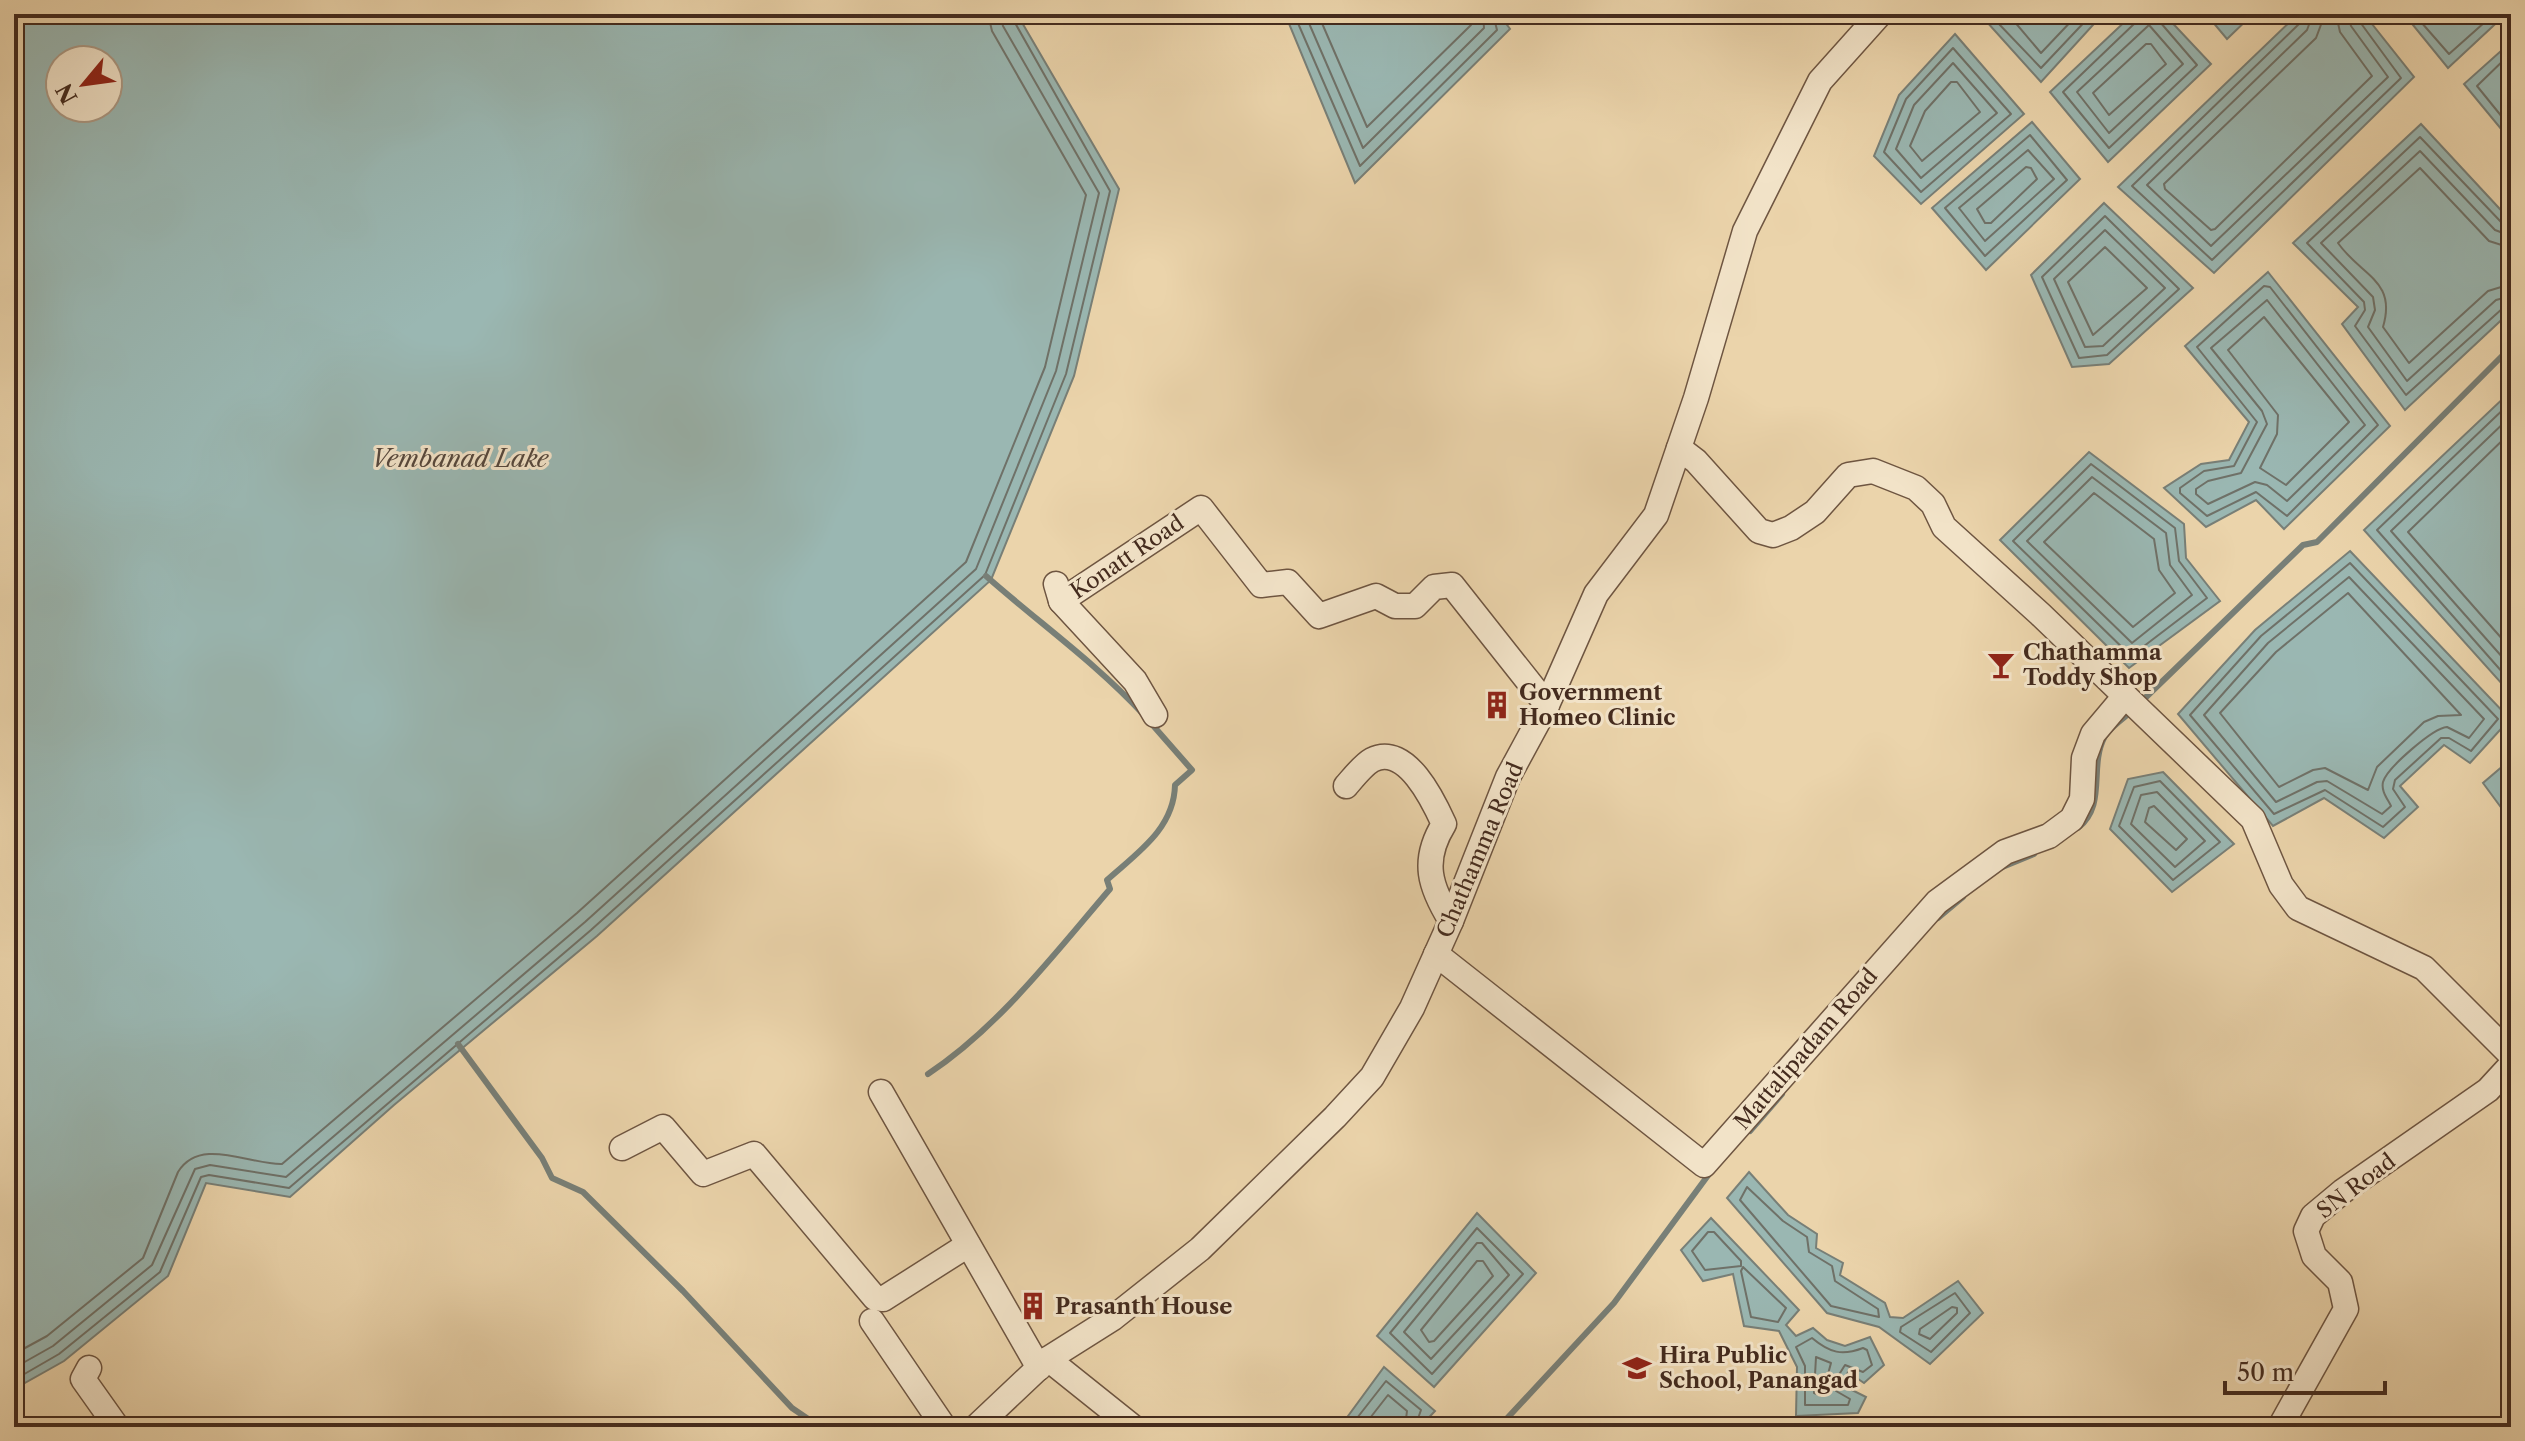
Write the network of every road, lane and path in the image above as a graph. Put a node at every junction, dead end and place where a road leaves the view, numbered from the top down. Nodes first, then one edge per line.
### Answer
1 (1880, 14) edge
2 (1679, 448) junction
3 (2126, 696) junction
4 (1547, 705) junction
5 (1155, 715) dead end
6 (1346, 786) dead end
7 (1451, 921) junction
8 (1436, 954) junction
9 (2510, 1063) edge
10 (881, 1092) dead end
11 (622, 1148) dead end
12 (968, 1245) junction
13 (872, 1321) dead end
14 (1044, 1363) junction
15 (89, 1368) dead end
16 (117, 1427) edge
17 (944, 1427) edge
18 (976, 1427) edge
19 (1133, 1427) edge
20 (2280, 1427) edge

1 - 2 street, Chathamma Road
2 - 3 street
2 - 4 street, Chathamma Road
3 - 8 street, Mattalipadam Road
3 - 9 street
4 - 5 street, Konatt Road
4 - 7 street, Chathamma Road
6 - 7 street
7 - 8 street, Chathamma Road
8 - 14 street, Chathamma Road
9 - 20 street, SN Road
10 - 12 street
11 - 12 street
12 - 14 street
13 - 17 street
14 - 18 street, Chathamma Road
14 - 19 street
15 - 16 street

